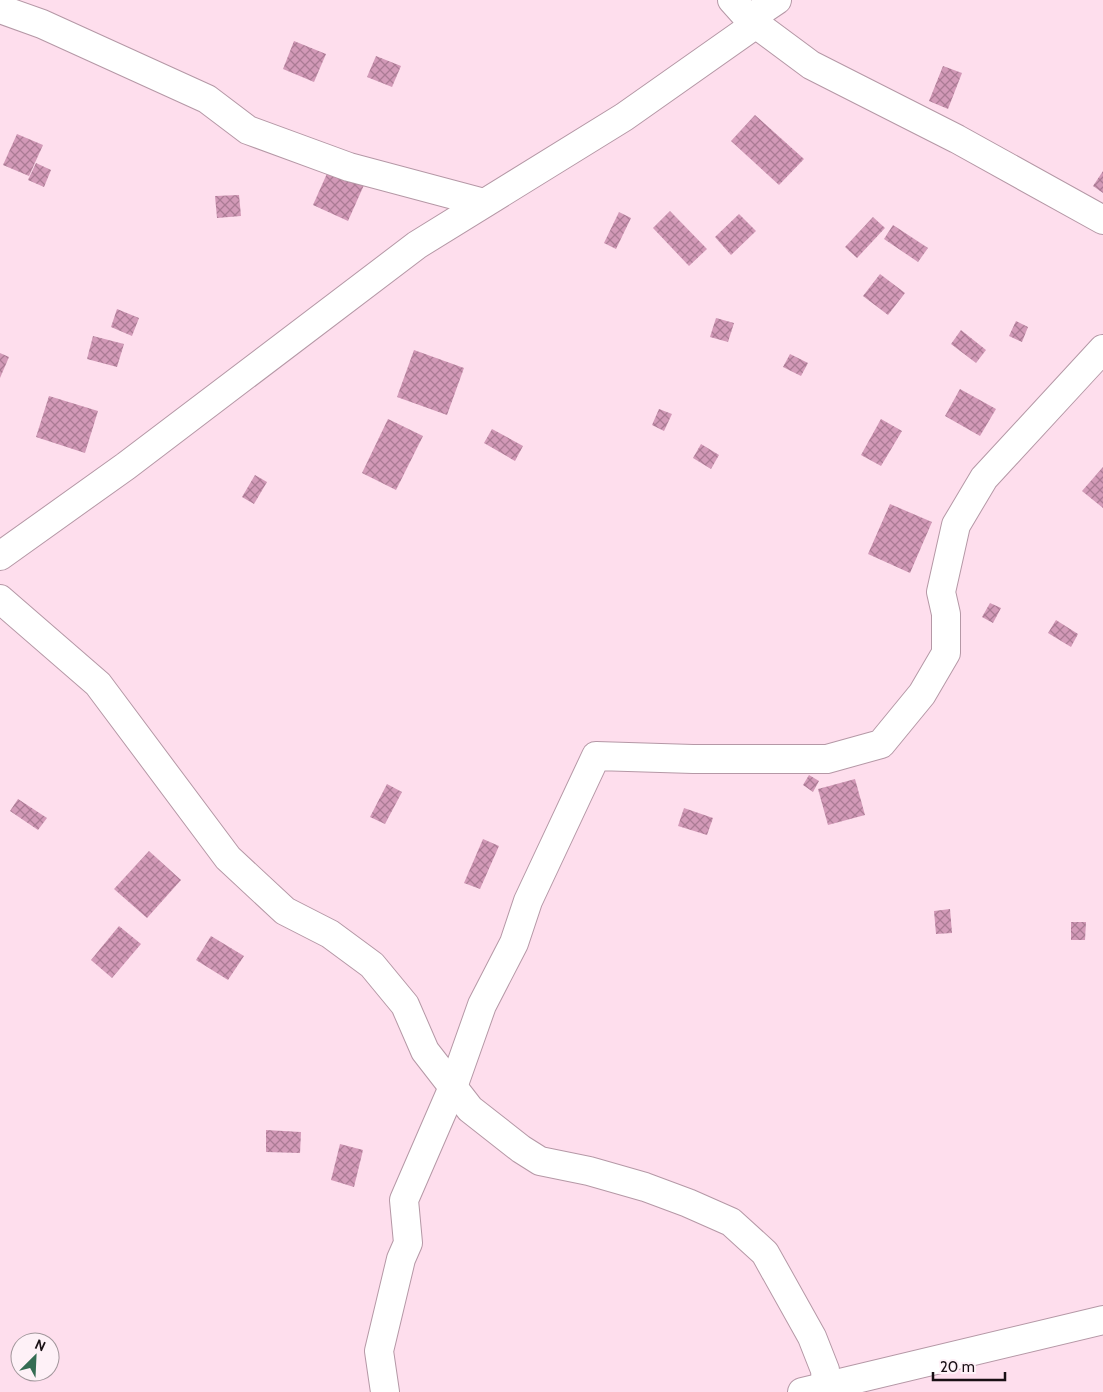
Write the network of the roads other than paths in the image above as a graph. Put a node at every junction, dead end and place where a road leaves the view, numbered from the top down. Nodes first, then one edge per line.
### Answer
1 (777, 0) edge
2 (0, 10) edge
3 (746, 14) edge
4 (484, 204) junction
5 (1103, 220) edge
6 (1103, 349) edge
7 (0, 556) edge
8 (0, 599) edge
9 (453, 1087) junction
10 (1103, 1320) edge
11 (814, 1389) edge
12 (385, 1392) edge

1 - 3 street
2 - 4 street
3 - 4 street
3 - 5 street
4 - 7 street
6 - 9 street
8 - 9 street
9 - 11 street
9 - 12 street
10 - 11 street

